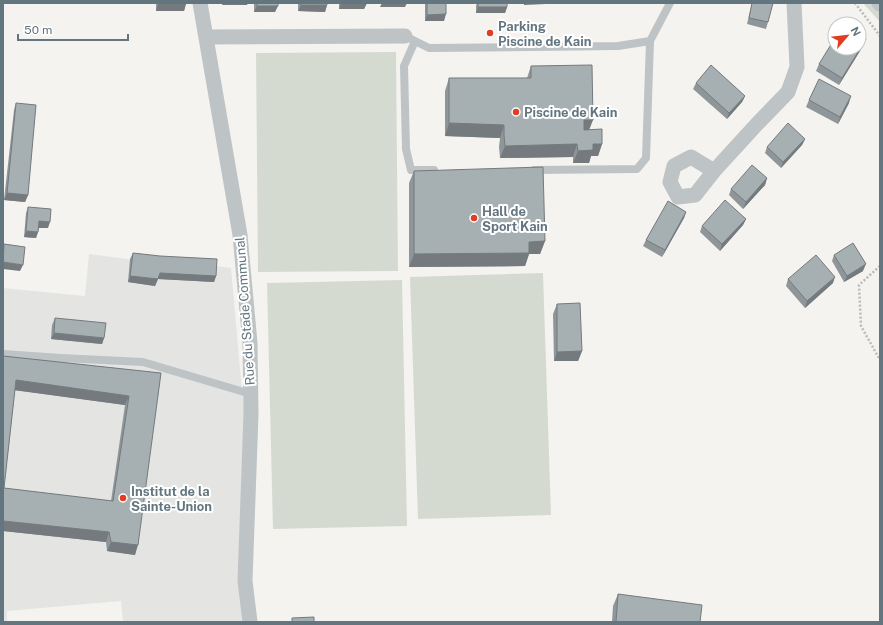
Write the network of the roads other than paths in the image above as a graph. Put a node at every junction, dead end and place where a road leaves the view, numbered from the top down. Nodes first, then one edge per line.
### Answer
1 (200, 3) edge
2 (670, 3) edge
3 (794, 3) edge
4 (206, 37) junction
5 (410, 39) junction
6 (650, 41) junction
7 (442, 170) edge
8 (528, 170) edge
9 (714, 171) dead end
10 (3, 354) edge
11 (251, 394) junction
12 (250, 622) edge

1 - 4 street, Rue du Stade Communal
2 - 6 lane
3 - 9 street
4 - 5 street
4 - 11 street, Rue du Stade Communal
5 - 6 lane
5 - 7 lane
6 - 8 lane
10 - 11 lane
11 - 12 street, Rue du Stade Communal

